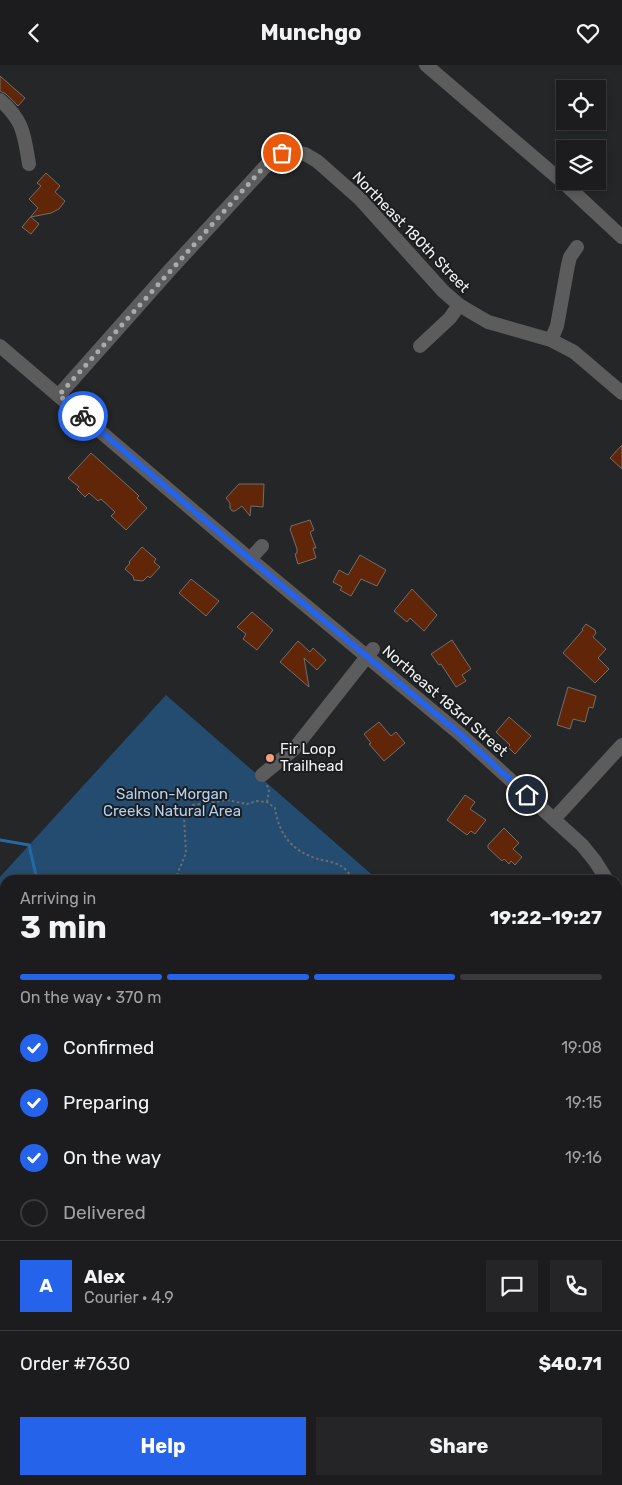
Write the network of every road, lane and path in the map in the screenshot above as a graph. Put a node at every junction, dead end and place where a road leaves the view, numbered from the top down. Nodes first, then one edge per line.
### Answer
1 (426, 65) edge
2 (0, 100) edge
3 (29, 165) dead end
4 (622, 237) edge
5 (577, 247) dead end
6 (459, 305) junction
7 (551, 340) junction
8 (0, 346) edge
9 (420, 346) dead end
10 (621, 389) edge
11 (59, 395) junction
12 (262, 546) dead end
13 (250, 559) junction
14 (370, 653) junction
15 (622, 745) edge
16 (262, 775) joint
17 (267, 802) junction
18 (554, 819) junction
19 (176, 875) edge
20 (350, 875) edge
21 (604, 875) edge

1 - 4 street
2 - 3 street
5 - 7 street
6 - 7 street, Northeast 180th Street
6 - 9 street
6 - 11 street, Northeast 180th Street
7 - 10 street, Northeast 180th Street
8 - 11 street, Northeast 183rd Street
11 - 13 street, Northeast 183rd Street
12 - 13 street
13 - 14 street, Northeast 183rd Street
14 - 16 street
14 - 18 street, Northeast 183rd Street
15 - 18 street
16 - 17 path
17 - 19 path
17 - 20 path
18 - 21 street, Northeast 183rd Street

